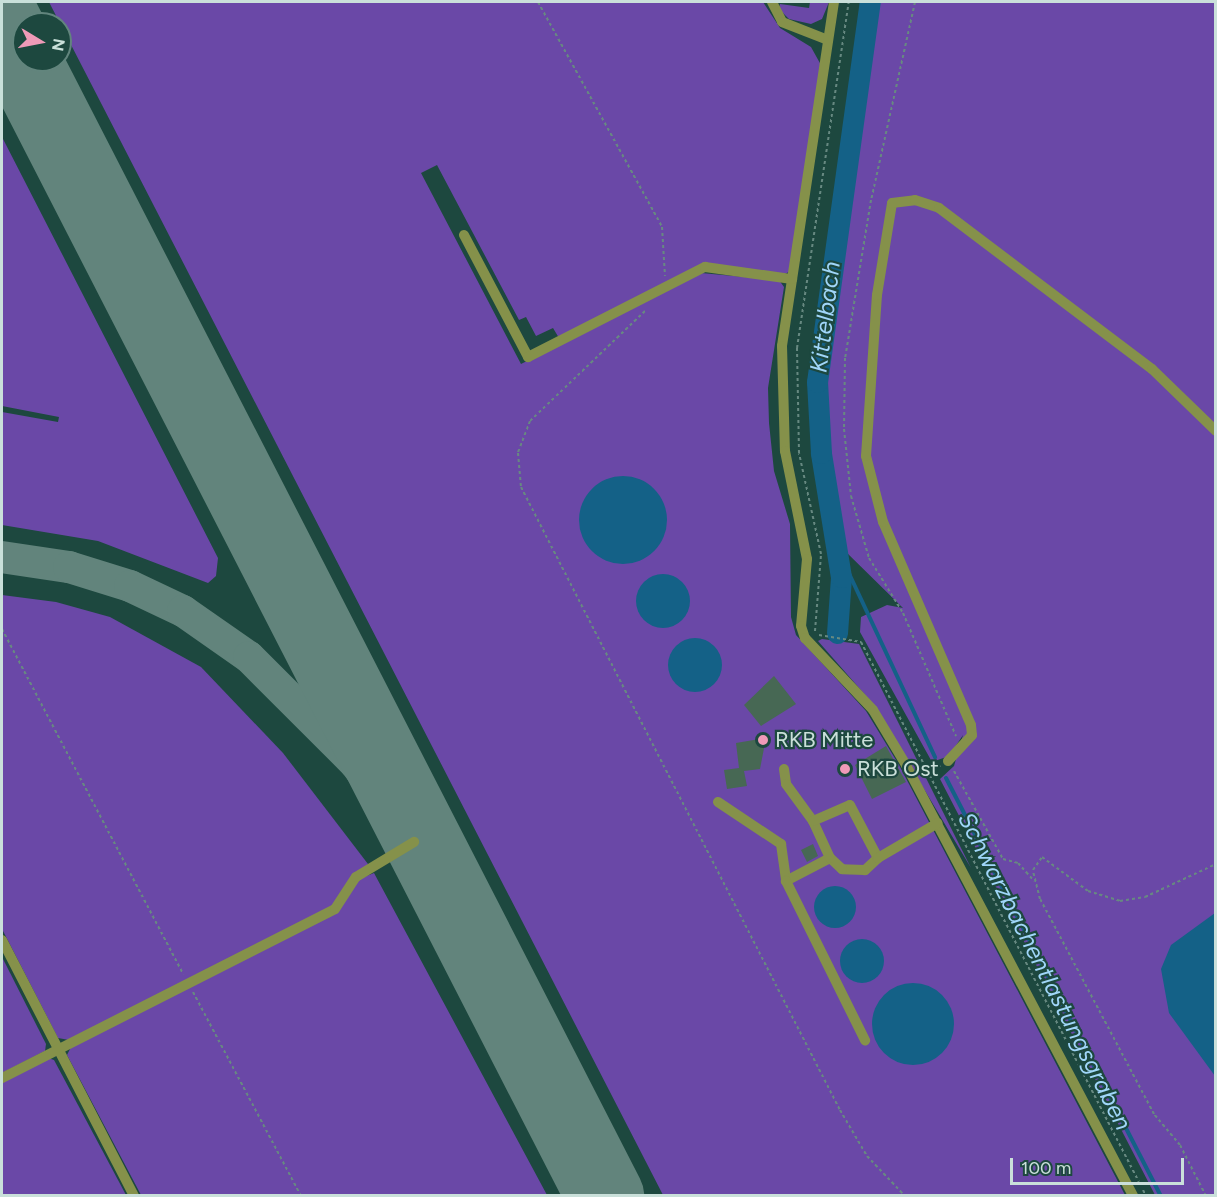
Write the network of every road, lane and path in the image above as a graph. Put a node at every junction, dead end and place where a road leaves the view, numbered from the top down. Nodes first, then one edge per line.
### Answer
1 (538, 2) edge
2 (772, 2) edge
3 (834, 2) edge
4 (849, 2) edge
5 (828, 40) junction
6 (464, 235) dead end
7 (792, 279) junction
8 (661, 289) junction
9 (649, 307) dead end
10 (1215, 431) edge
11 (884, 589) dead end
12 (2, 629) edge
13 (958, 741) dead end
14 (948, 761) junction
15 (784, 769) dead end
16 (929, 772) junction
17 (718, 802) dead end
18 (813, 821) junction
19 (938, 823) junction
20 (414, 842) dead end
21 (830, 858) junction
22 (878, 858) junction
23 (1215, 864) edge
24 (786, 881) junction
25 (1034, 881) junction
26 (2, 940) edge
27 (188, 983) junction
28 (865, 1040) dead end
29 (58, 1049) junction
30 (2, 1078) edge
31 (134, 1196) edge
32 (301, 1196) edge
33 (905, 1196) edge
34 (1133, 1196) edge
35 (1146, 1196) edge
36 (1206, 1196) edge

1 - 8 path
2 - 5 lane
3 - 5 lane
4 - 16 path
5 - 7 lane
6 - 8 lane
7 - 8 lane
7 - 19 lane
9 - 33 path
10 - 14 lane
11 - 13 path
12 - 27 path
14 - 16 path
14 - 25 path
15 - 18 lane
16 - 35 path
17 - 24 lane
18 - 21 lane
18 - 22 lane
19 - 22 lane
19 - 34 lane
20 - 27 lane
21 - 22 lane
21 - 24 lane
23 - 25 path
24 - 28 lane
25 - 36 path
26 - 29 lane
27 - 29 lane
27 - 32 path
29 - 30 lane
29 - 31 lane

